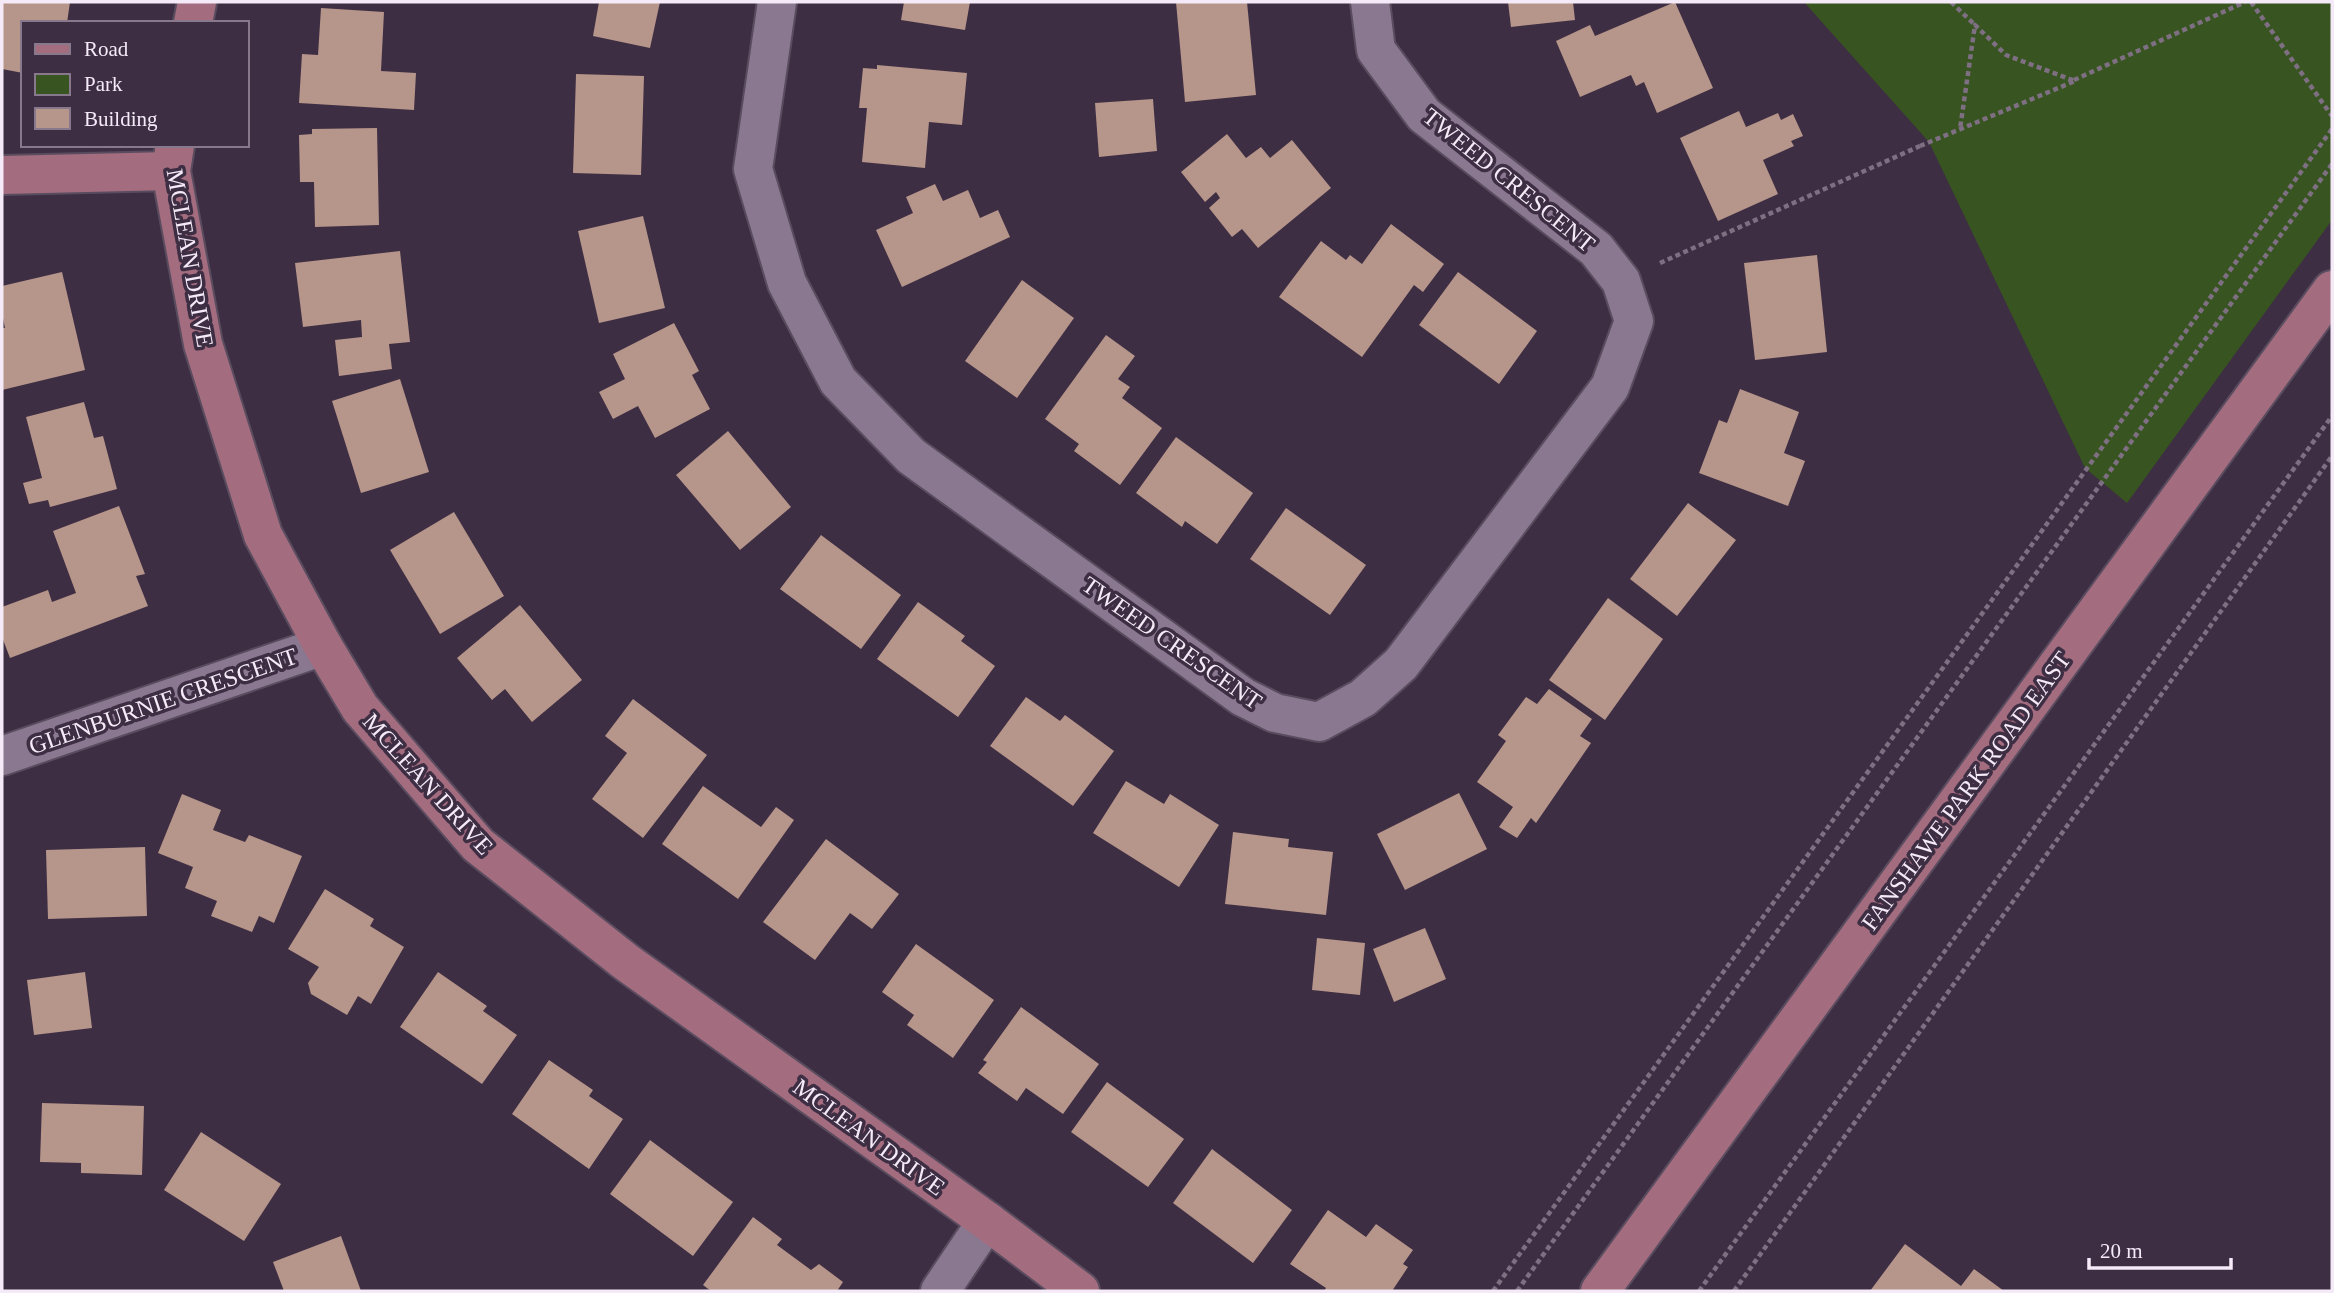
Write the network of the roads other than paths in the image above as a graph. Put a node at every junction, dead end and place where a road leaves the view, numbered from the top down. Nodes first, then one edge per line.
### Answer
1 (197, 2) edge
2 (777, 2) edge
3 (1370, 2) edge
4 (194, 21) edge
5 (173, 158) edge
6 (2, 175) edge
7 (2332, 290) edge
8 (323, 646) junction
9 (2, 756) edge
10 (987, 1221) junction
11 (940, 1291) edge
12 (1080, 1291) edge
13 (1601, 1291) edge

1 - 4 street
2 - 3 street, TWEED CRESCENT
5 - 6 street
5 - 8 street, MCLEAN DRIVE
7 - 13 street, FANSHAWE PARK ROAD EAST
8 - 9 street, GLENBURNIE CRESCENT
8 - 10 street, MCLEAN DRIVE
10 - 11 street
10 - 12 street, MCLEAN DRIVE

